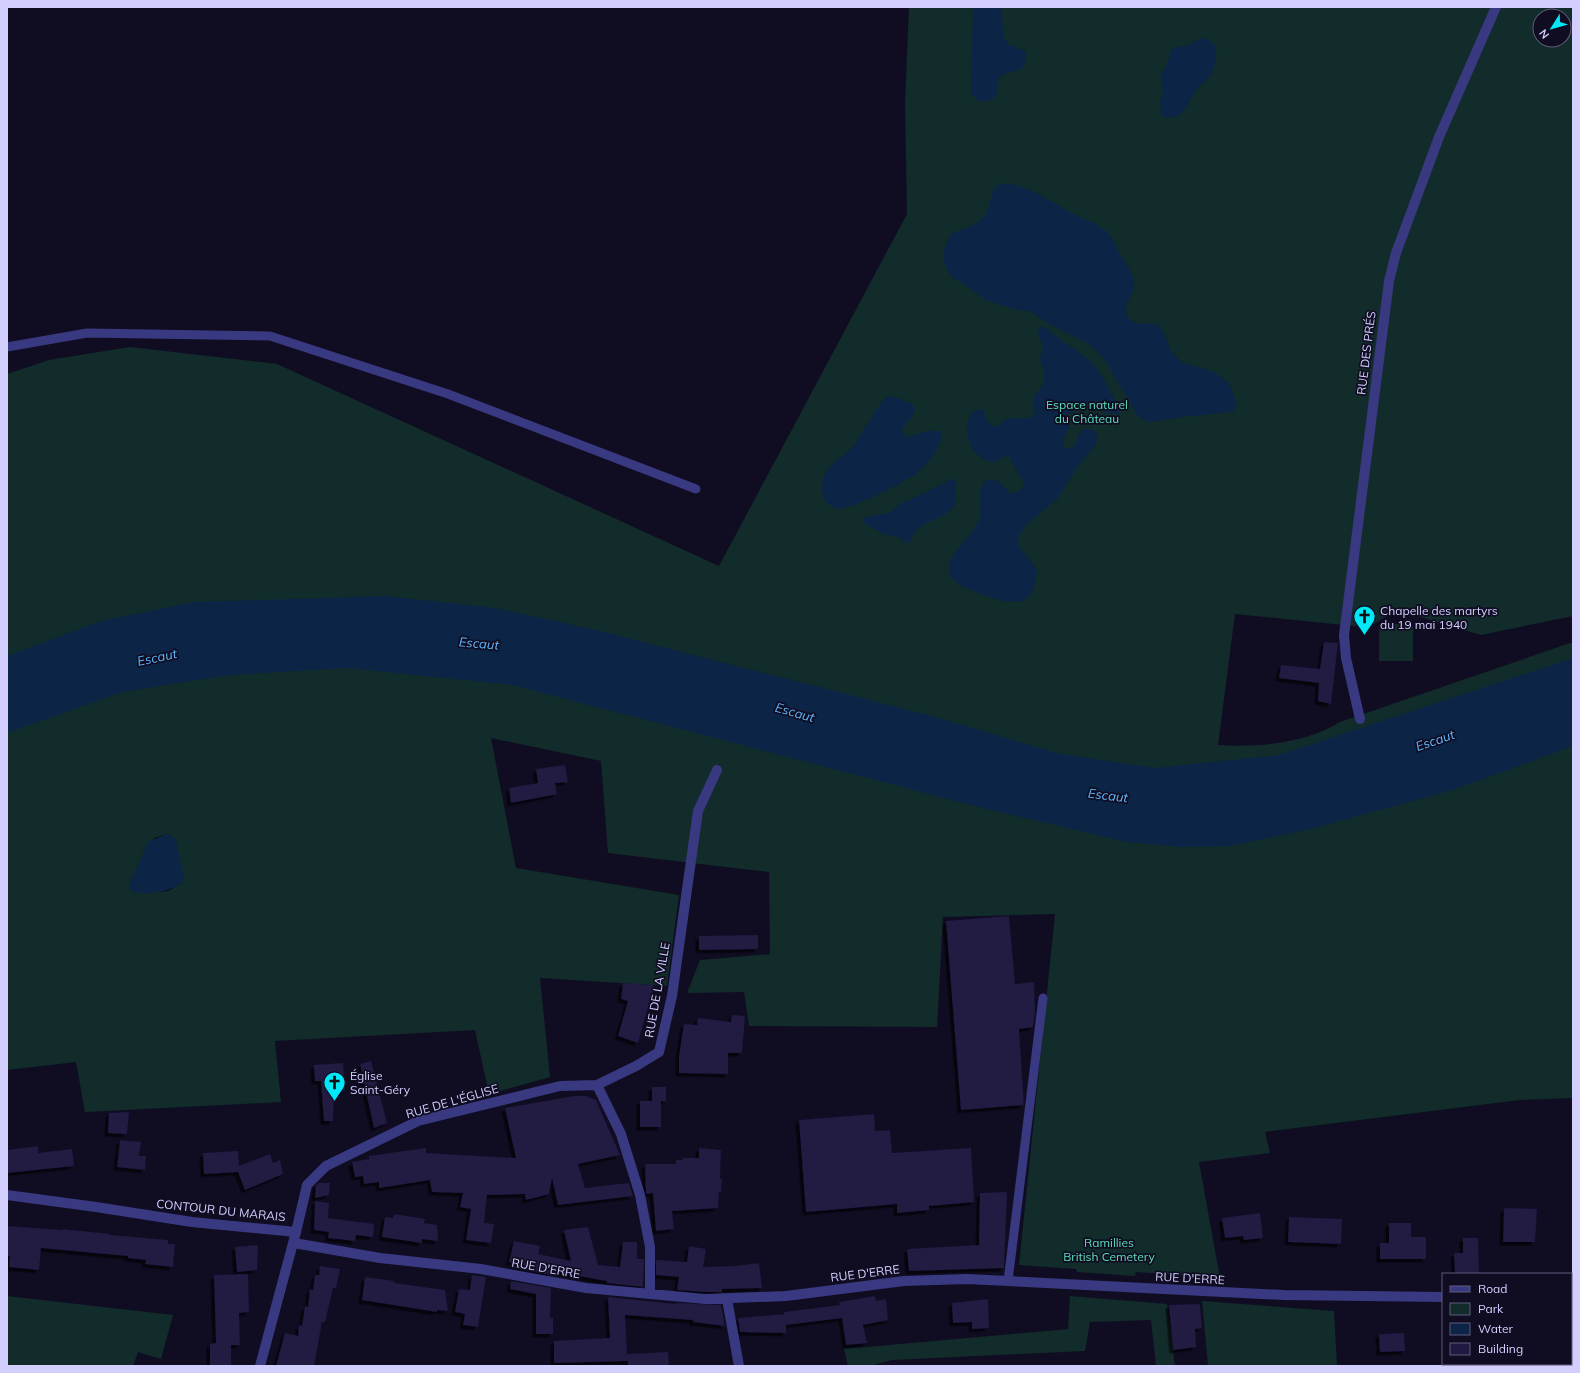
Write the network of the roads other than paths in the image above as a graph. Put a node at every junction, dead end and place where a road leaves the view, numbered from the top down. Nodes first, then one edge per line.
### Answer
1 (1496, 7) edge
2 (7, 347) edge
3 (696, 489) dead end
4 (1360, 719) dead end
5 (717, 770) dead end
6 (1043, 998) dead end
7 (597, 1085) junction
8 (7, 1195) edge
9 (296, 1232) junction
10 (294, 1243) junction
11 (1008, 1280) junction
12 (650, 1293) junction
13 (1442, 1297) edge
14 (727, 1299) junction
15 (260, 1366) edge
16 (739, 1366) edge

1 - 4 street, RUE DES PRÉS
2 - 3 lane
5 - 7 street, RUE DE LA VILLE
6 - 11 lane
7 - 9 street, RUE DE L'ÉGLISE
7 - 12 street
8 - 9 street, CONTOUR DU MARAIS
9 - 10 street, CONTOUR DU MARAIS
10 - 12 street, RUE D'ERRE
10 - 15 street, CONTOUR DU MARAIS
11 - 13 street, RUE D'ERRE
11 - 14 street, RUE D'ERRE
12 - 14 street, RUE D'ERRE
14 - 16 street

